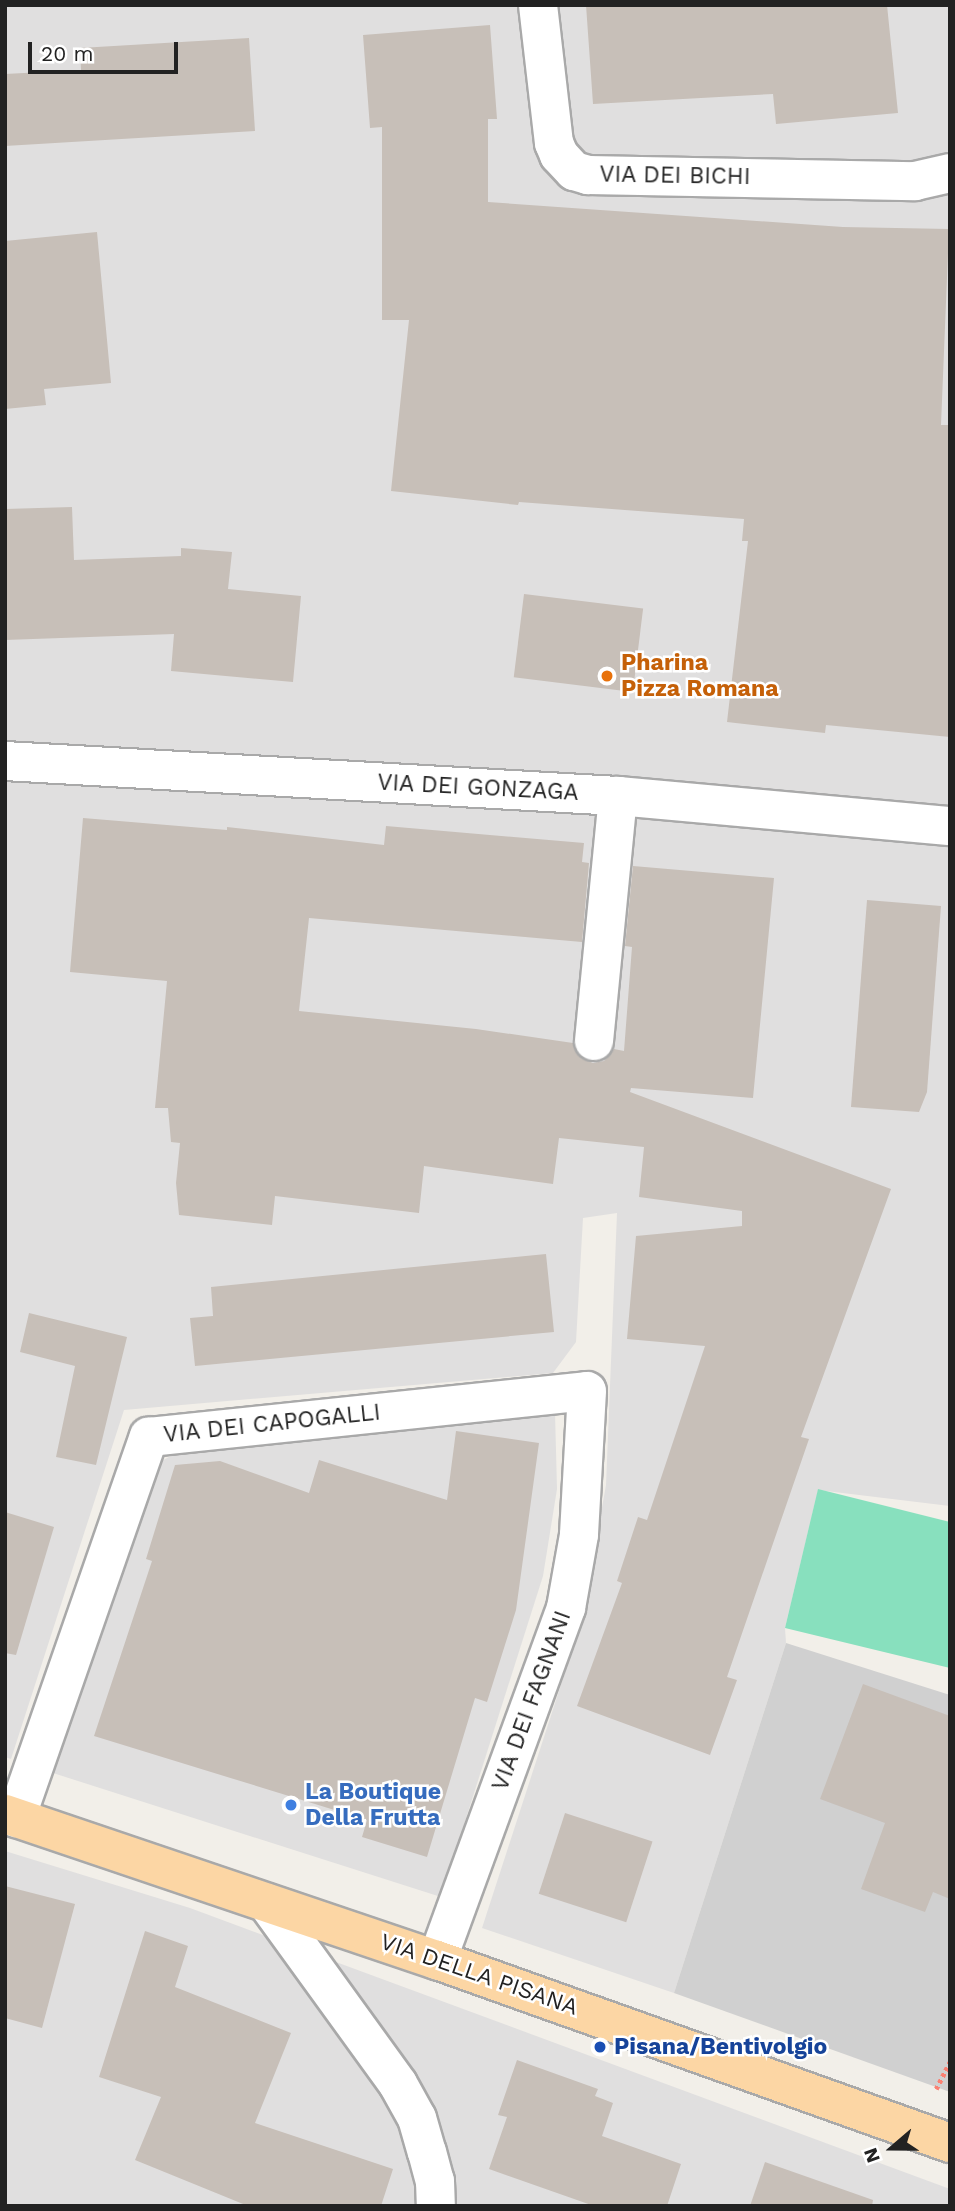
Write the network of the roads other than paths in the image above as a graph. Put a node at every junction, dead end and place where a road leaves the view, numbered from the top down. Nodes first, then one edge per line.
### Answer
1 (538, 5) edge
2 (950, 173) edge
3 (5, 761) edge
4 (618, 796) junction
5 (950, 826) edge
6 (594, 1041) dead end
7 (587, 1391) joint
8 (11, 1816) edge
9 (267, 1903) junction
10 (437, 1960) junction
11 (950, 2143) edge
12 (436, 2206) edge

1 - 2 street, VIA DEI BICHI
3 - 4 street, VIA DEI GONZAGA
4 - 5 street, VIA DEI GONZAGA
4 - 6 street
7 - 8 street, VIA DEI CAPOGALLI
7 - 10 street, VIA DEI FAGNANI
8 - 9 main road, VIA DELLA PISANA
9 - 10 main road, VIA DELLA PISANA
9 - 12 street
10 - 11 main road, VIA DELLA PISANA

